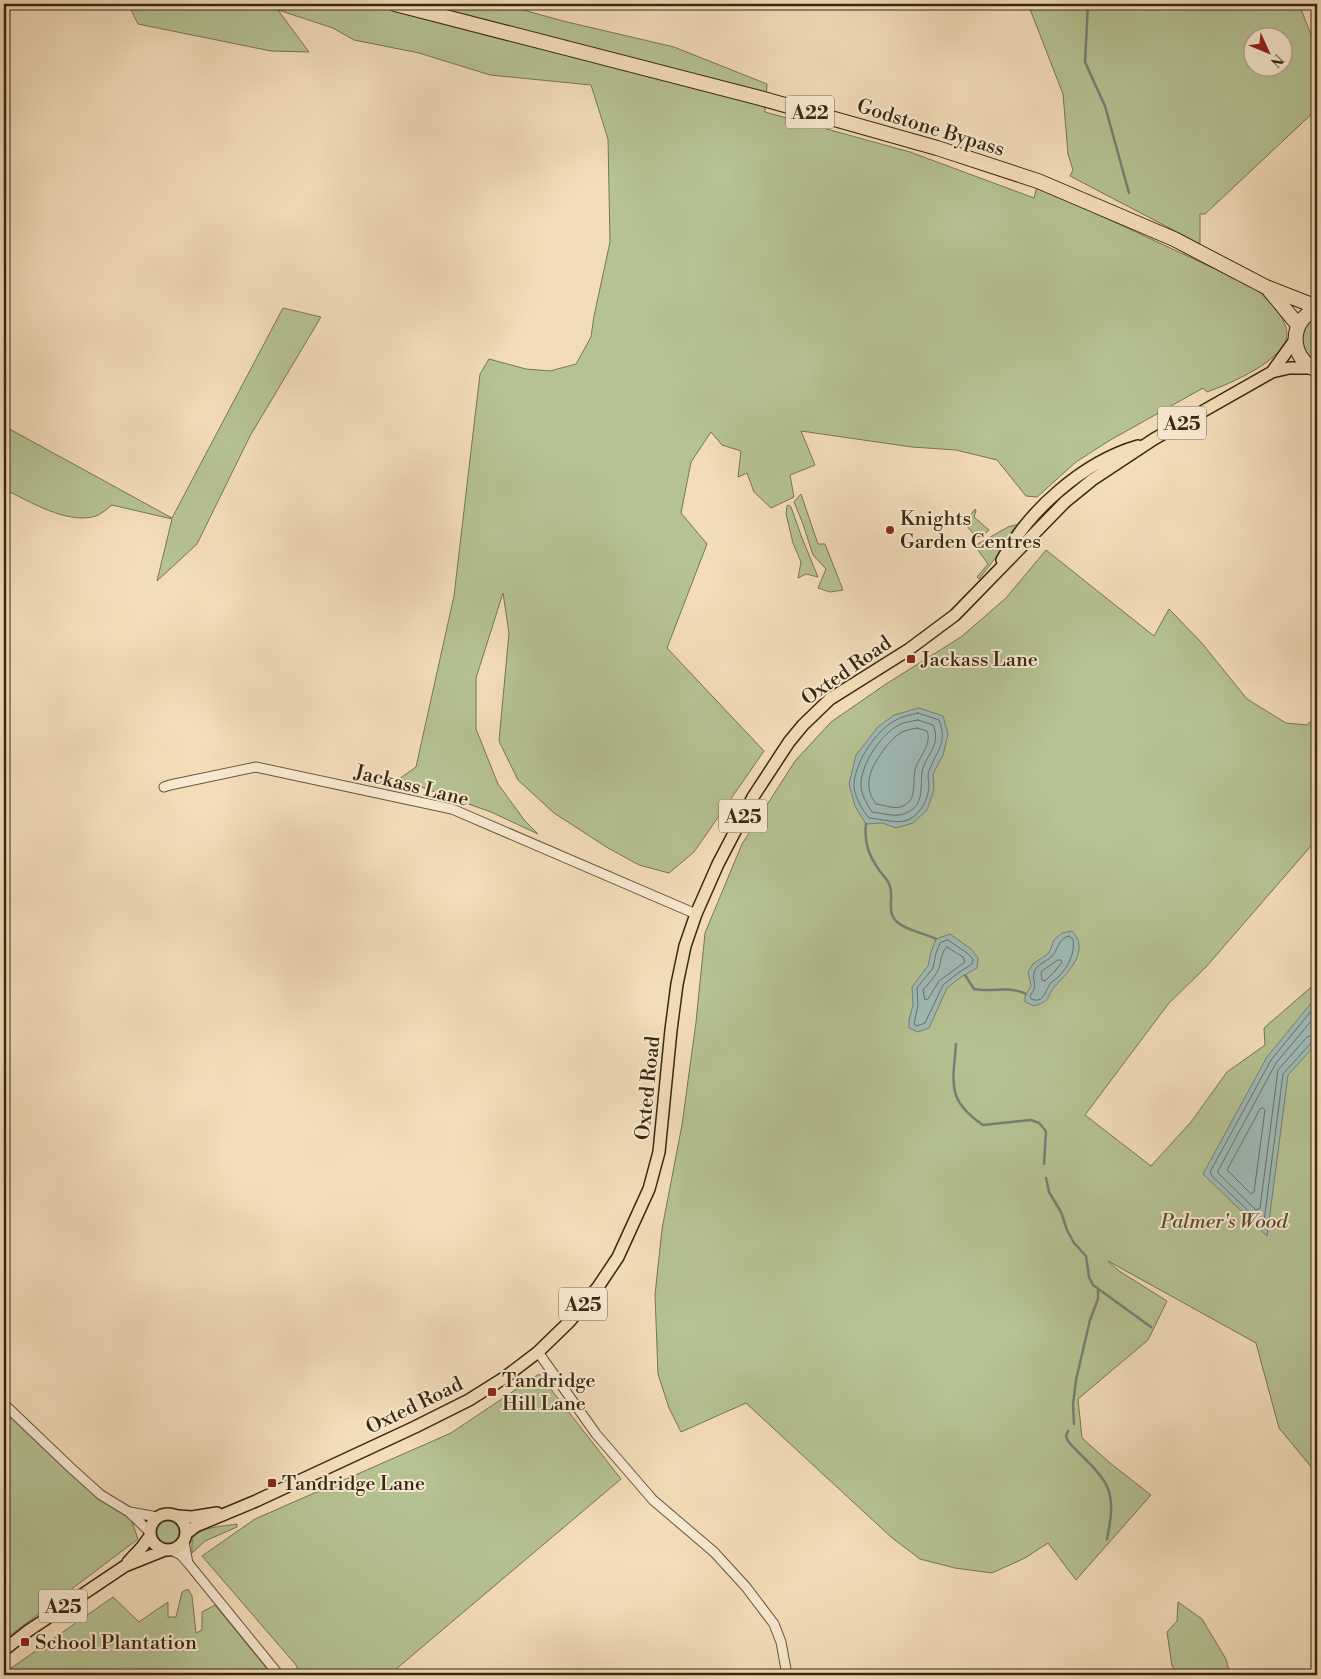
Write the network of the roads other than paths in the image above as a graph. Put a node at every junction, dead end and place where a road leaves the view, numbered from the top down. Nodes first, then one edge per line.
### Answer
1 (395, 4) edge
2 (1266, 287) junction
3 (1317, 308) edge
4 (1298, 326) junction
5 (1295, 340) junction
6 (1314, 369) edge
7 (1272, 372) junction
8 (164, 788) dead end
9 (696, 914) junction
10 (538, 1352) junction
11 (4, 1404) edge
12 (231, 1511) junction
13 (130, 1512) junction
14 (178, 1516) junction
15 (157, 1517) junction
16 (150, 1534) junction
17 (185, 1538) junction
18 (168, 1550) junction
19 (188, 1563) junction
20 (125, 1566) junction
21 (4, 1650) edge
22 (279, 1675) edge
23 (787, 1675) edge

1 - 2 highway, Godstone Bypass / A22
2 - 3 highway, Godstone Bypass / A22
2 - 4 highway, Godstone Bypass / A22
3 - 4 highway
4 - 5 highway
5 - 6 highway
5 - 7 main road, Oxted Road / A25
6 - 7 main road, Oxted Road / A25
7 - 9 main road, Oxted Road / A25
8 - 9 street, Jackass Lane
9 - 10 main road, Oxted Road / A25
10 - 12 main road, Oxted Road / A25
10 - 23 street
11 - 13 street
12 - 14 main road, Oxted Road / A25
12 - 17 main road, Oxted Road / A25
13 - 15 street
13 - 16 street
14 - 15 main road
14 - 17 main road
15 - 16 main road
16 - 18 main road
16 - 20 main road, A25
17 - 18 main road
17 - 19 street
18 - 19 street
18 - 20 main road, A25
19 - 22 street
20 - 21 main road, A25

